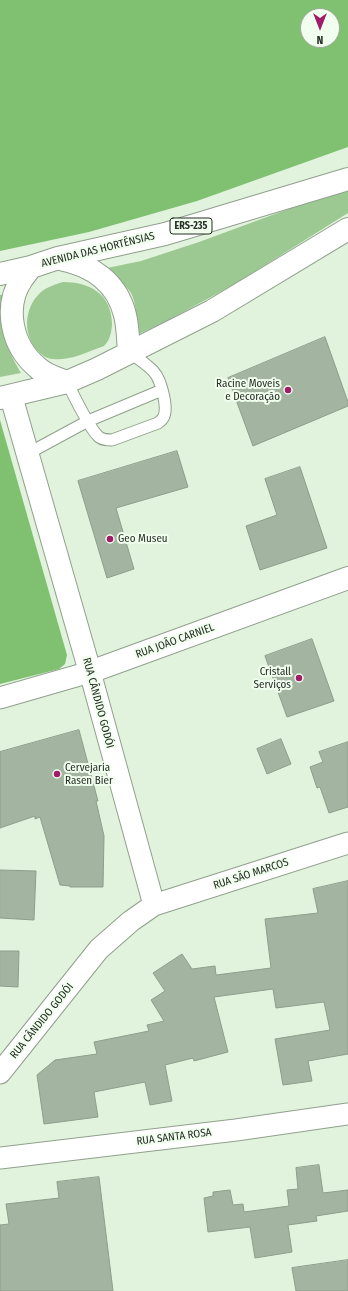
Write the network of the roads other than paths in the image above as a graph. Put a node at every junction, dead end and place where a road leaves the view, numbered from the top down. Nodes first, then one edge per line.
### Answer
1 (348, 179) edge
2 (348, 229) edge
3 (58, 258) junction
4 (31, 267) junction
5 (0, 274) edge
6 (130, 352) junction
7 (67, 382) junction
8 (162, 390) junction
9 (5, 397) edge
10 (88, 421) junction
11 (27, 454) junction
12 (348, 578) edge
13 (90, 672) junction
14 (0, 698) edge
15 (348, 843) edge
16 (154, 906) junction
17 (0, 1073) edge
18 (348, 1114) edge
19 (0, 1158) edge

1 - 3 main road, AVENIDA DAS HORTÊNSIAS / ERS-235
2 - 6 main road
3 - 4 main road, AVENIDA DAS HORTÊNSIAS / ERS-235
3 - 6 main road
4 - 5 main road, ERS-235
4 - 7 main road
6 - 7 main road
6 - 8 lane
7 - 9 main road
7 - 10 lane
8 - 10 lane
8 - 10 lane
9 - 11 main road, RUA CÂNDIDO GODÓI
10 - 11 lane
11 - 13 main road, RUA CÂNDIDO GODÓI
12 - 13 main road, RUA JOÃO CARNIEL
13 - 14 street, RUA JOÃO CARNIEL
13 - 16 street, RUA CÂNDIDO GODÓI
15 - 16 street, RUA SÃO MARCOS
16 - 17 street, RUA CÂNDIDO GODÓI
18 - 19 street, RUA SANTA ROSA

